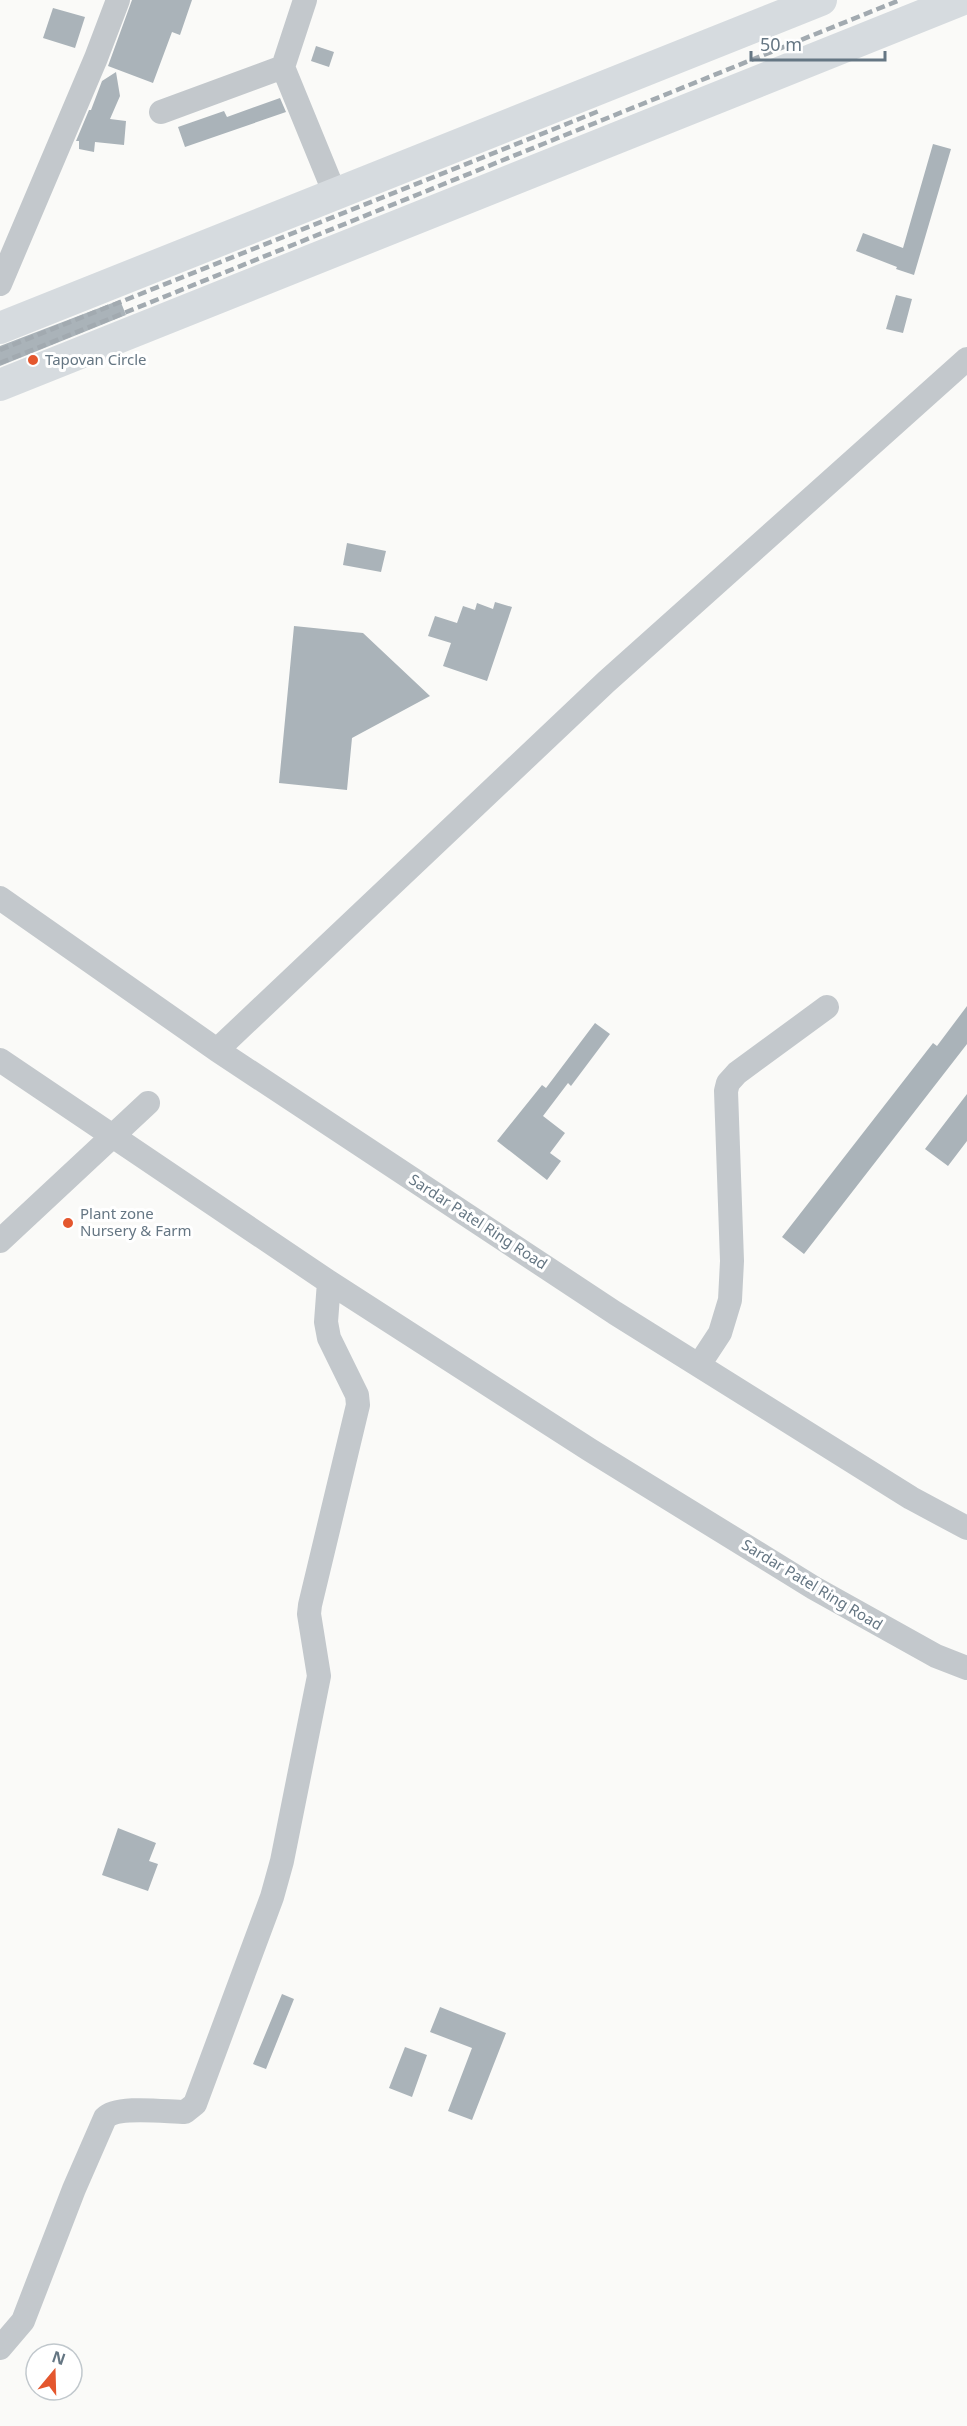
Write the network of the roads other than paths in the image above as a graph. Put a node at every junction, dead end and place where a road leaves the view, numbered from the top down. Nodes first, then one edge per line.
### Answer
1 (118, 0) edge
2 (305, 0) edge
3 (821, 0) edge
4 (961, 0) edge
5 (283, 67) junction
6 (160, 112) dead end
7 (335, 194) junction
8 (0, 284) edge
9 (0, 328) edge
10 (967, 358) edge
11 (0, 385) edge
12 (0, 898) edge
13 (827, 1007) dead end
14 (217, 1050) junction
15 (0, 1060) edge
16 (148, 1103) dead end
17 (112, 1136) junction
18 (0, 1241) edge
19 (329, 1282) junction
20 (699, 1365) junction
21 (967, 1528) edge
22 (967, 1668) edge
23 (0, 2348) edge

1 - 8 street
2 - 5 street
3 - 7 main road
4 - 11 main road
5 - 6 street
5 - 7 street
7 - 9 main road
10 - 14 street
12 - 14 street, Sardar Patel Ring Road
13 - 20 street
14 - 20 street, Sardar Patel Ring Road
15 - 17 street, Sardar Patel Ring Road
16 - 17 street
17 - 18 street
17 - 19 street, Sardar Patel Ring Road
19 - 22 street, Sardar Patel Ring Road
19 - 23 street
20 - 21 street, Sardar Patel Ring Road

